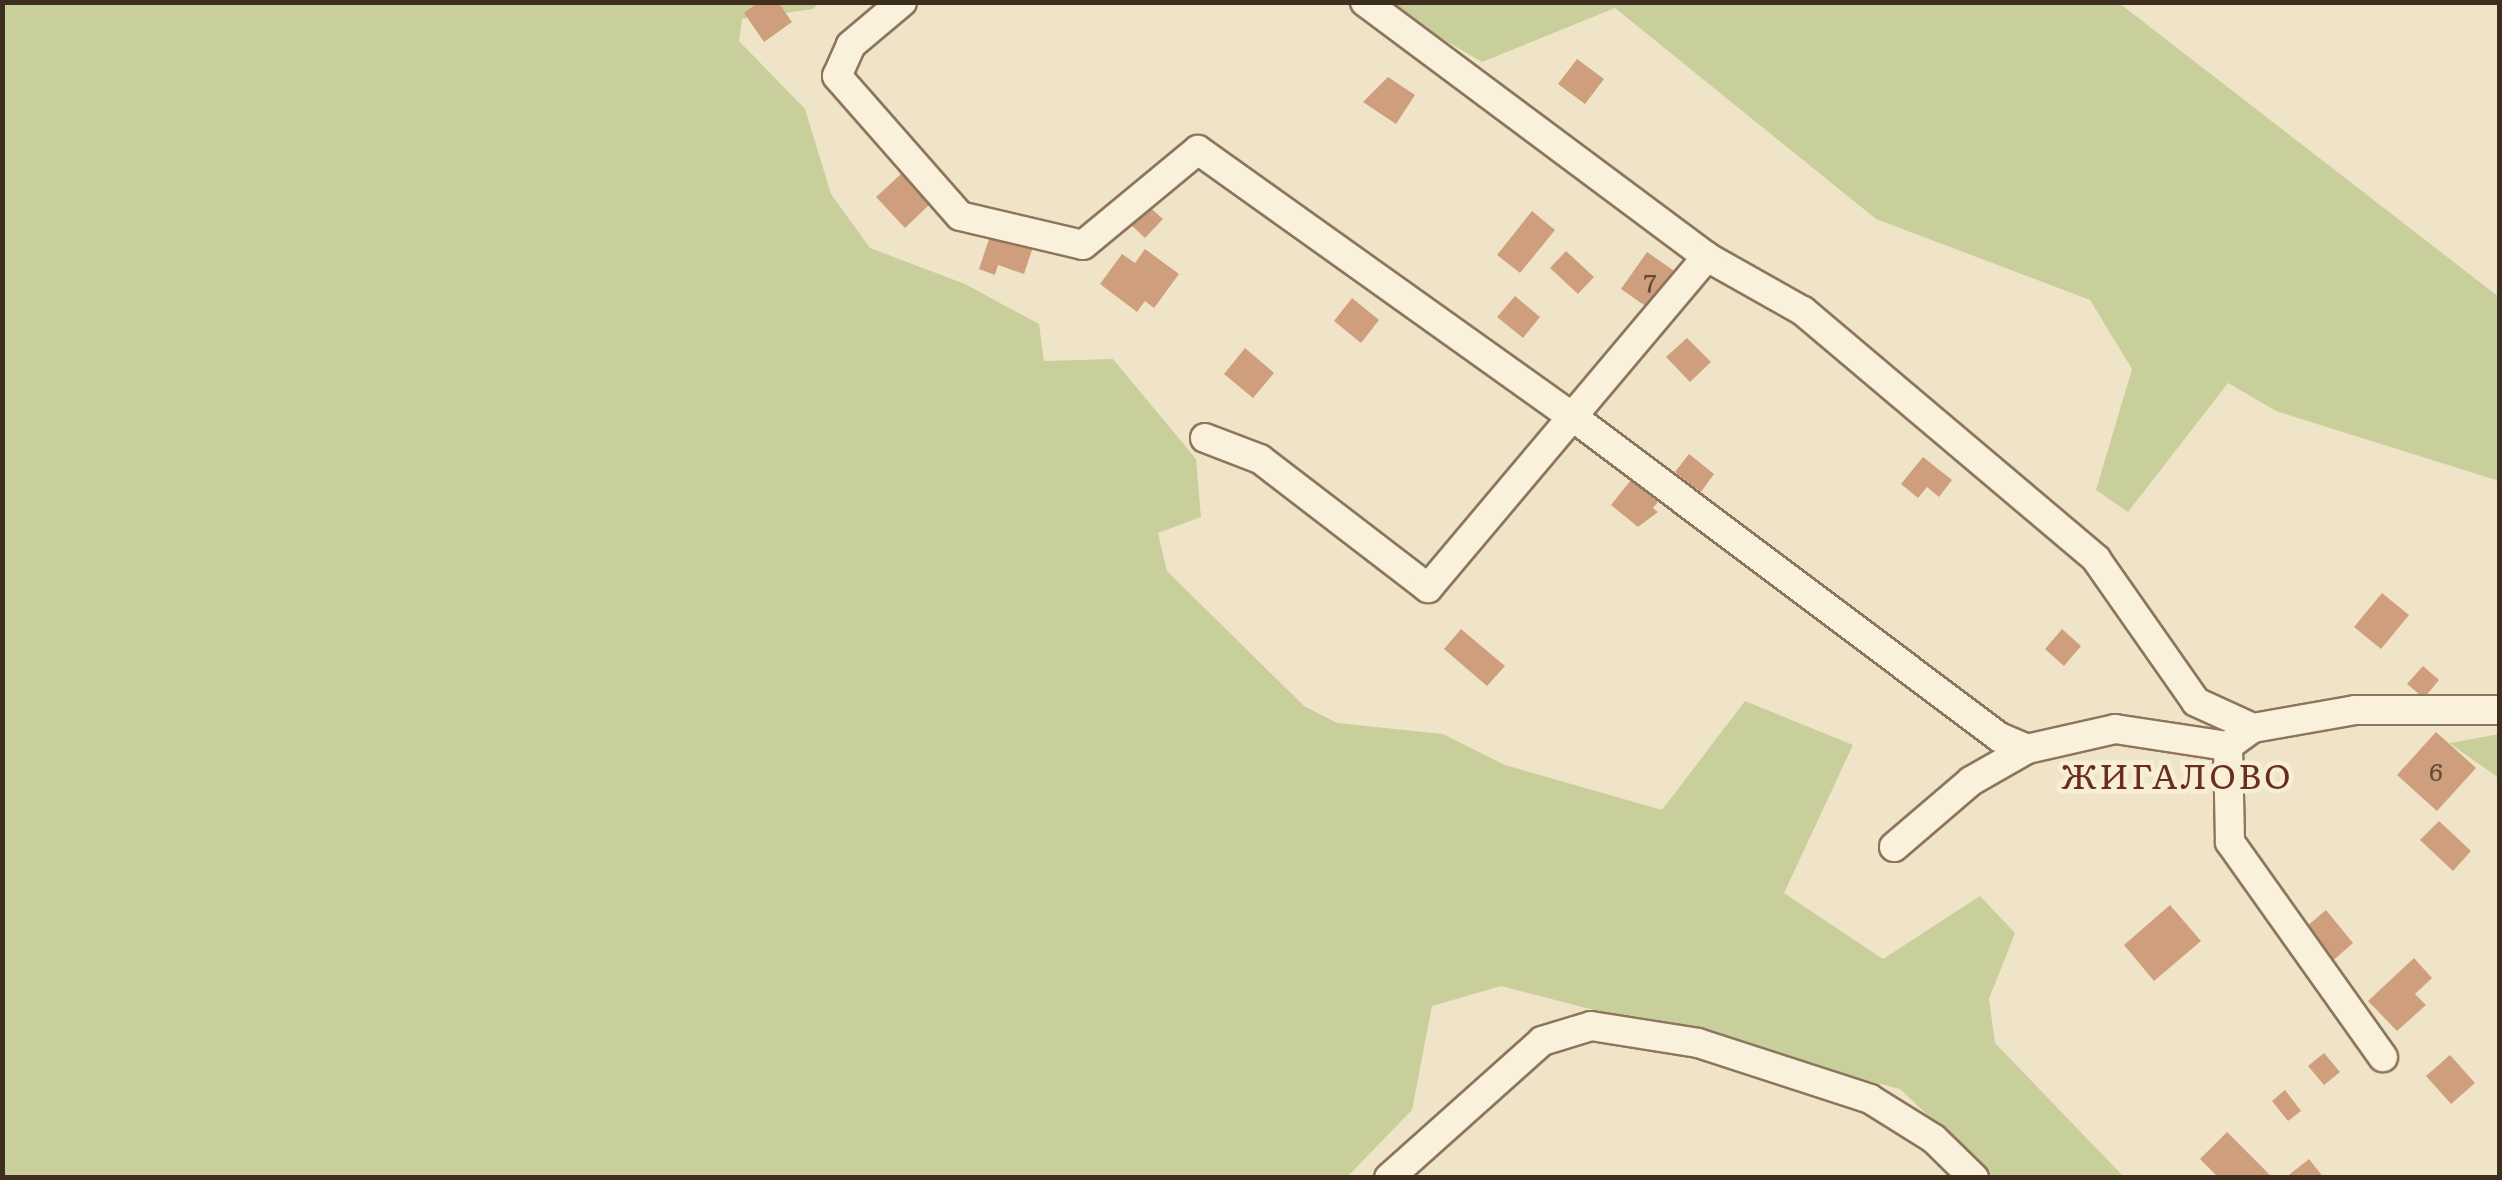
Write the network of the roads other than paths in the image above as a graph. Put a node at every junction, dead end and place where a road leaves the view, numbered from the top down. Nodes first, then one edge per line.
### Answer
1 (902, 2) edge
2 (1365, 2) edge
3 (1708, 257) junction
4 (1573, 417) junction
5 (1205, 438) dead end
6 (2500, 710) edge
7 (2254, 728) junction
8 (2228, 746) junction
9 (2027, 749) junction
10 (1894, 847) dead end
11 (2383, 1057) dead end
12 (1389, 1178) edge
13 (1974, 1178) edge

1 - 4 street
2 - 3 street
3 - 4 street
3 - 7 street
4 - 5 street
4 - 9 street
6 - 7 street
7 - 8 street
8 - 9 street
8 - 11 street
9 - 10 street
12 - 13 street

